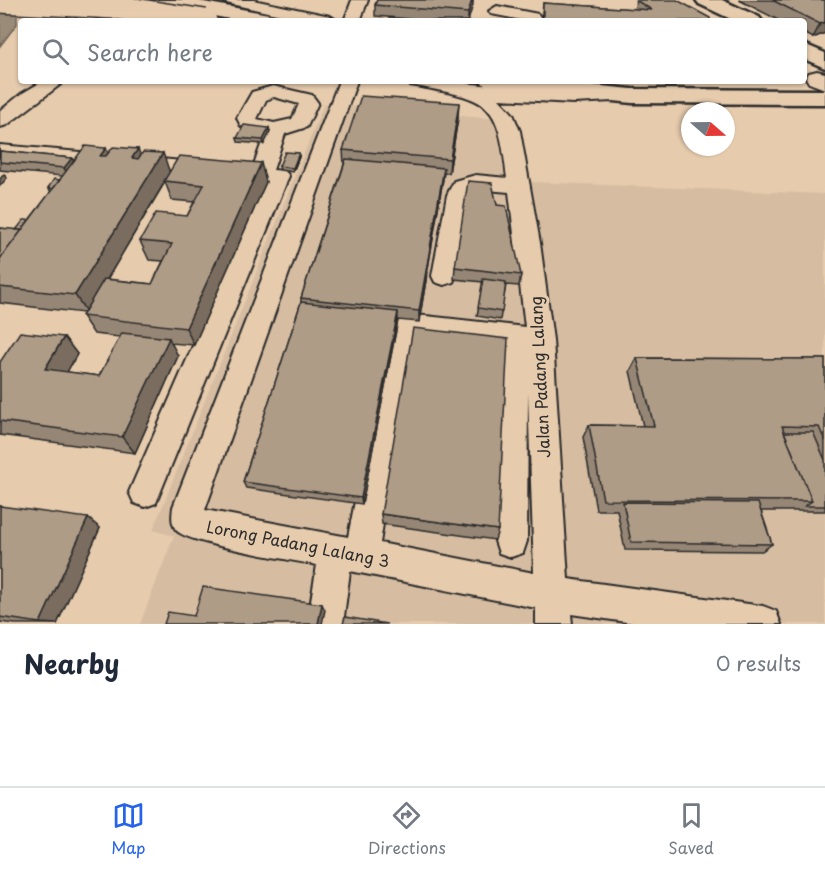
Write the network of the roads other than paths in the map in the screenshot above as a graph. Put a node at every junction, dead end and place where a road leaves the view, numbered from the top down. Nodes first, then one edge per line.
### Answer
1 (102, 0) edge
2 (160, 0) edge
3 (231, 0) edge
4 (360, 0) edge
5 (509, 0) edge
6 (0, 1) edge
7 (704, 12) edge
8 (496, 16) edge
9 (114, 18) edge
10 (186, 18) edge
11 (258, 18) edge
12 (316, 18) edge
13 (353, 18) edge
14 (533, 18) edge
15 (732, 18) edge
16 (736, 18) edge
17 (807, 46) edge
18 (825, 54) edge
19 (807, 57) edge
20 (818, 78) edge
21 (51, 84) edge
22 (347, 84) edge
23 (432, 84) edge
24 (517, 84) edge
25 (789, 84) edge
26 (470, 91) junction
27 (632, 96) junction
28 (721, 98) junction
29 (574, 100) junction
30 (825, 112) edge
31 (0, 121) edge
32 (277, 129) dead end
33 (509, 132) junction
34 (0, 151) edge
35 (270, 175) junction
36 (313, 180) junction
37 (519, 186) junction
38 (444, 276) dead end
39 (540, 340) junction
40 (514, 356) dead end
41 (513, 446) junction
42 (545, 449) junction
43 (145, 492) dead end
44 (511, 541) dead end
45 (349, 554) junction
46 (553, 609) edge
47 (325, 624) edge
48 (763, 624) edge

1 - 9 street
2 - 11 highway
3 - 12 street
4 - 13 street
5 - 8 street
6 - 10 highway, bridge
7 - 15 highway
7 - 16 highway
8 - 14 street
17 - 18 highway
19 - 20 highway
21 - 31 street
22 - 36 street, Lorong Padang Lalang 3
23 - 26 street
24 - 27 highway
25 - 28 highway
26 - 29 street
26 - 33 street, Jalan Padang Lalang
27 - 28 highway
27 - 29 street
28 - 30 highway
29 - 33 street
32 - 35 street
33 - 37 street, Jalan Padang Lalang
34 - 35 street
35 - 36 street
35 - 43 street
36 - 45 street, Lorong Padang Lalang 3
37 - 38 street
37 - 39 street, Jalan Padang Lalang
39 - 42 street, Jalan Padang Lalang
39 - 45 street
40 - 41 street
41 - 42 street
41 - 44 street
42 - 46 street, Jalan Padang Lalang
45 - 46 street, Lorong Padang Lalang 3
45 - 47 street
46 - 48 street, Lorong Padang Lalang 3

